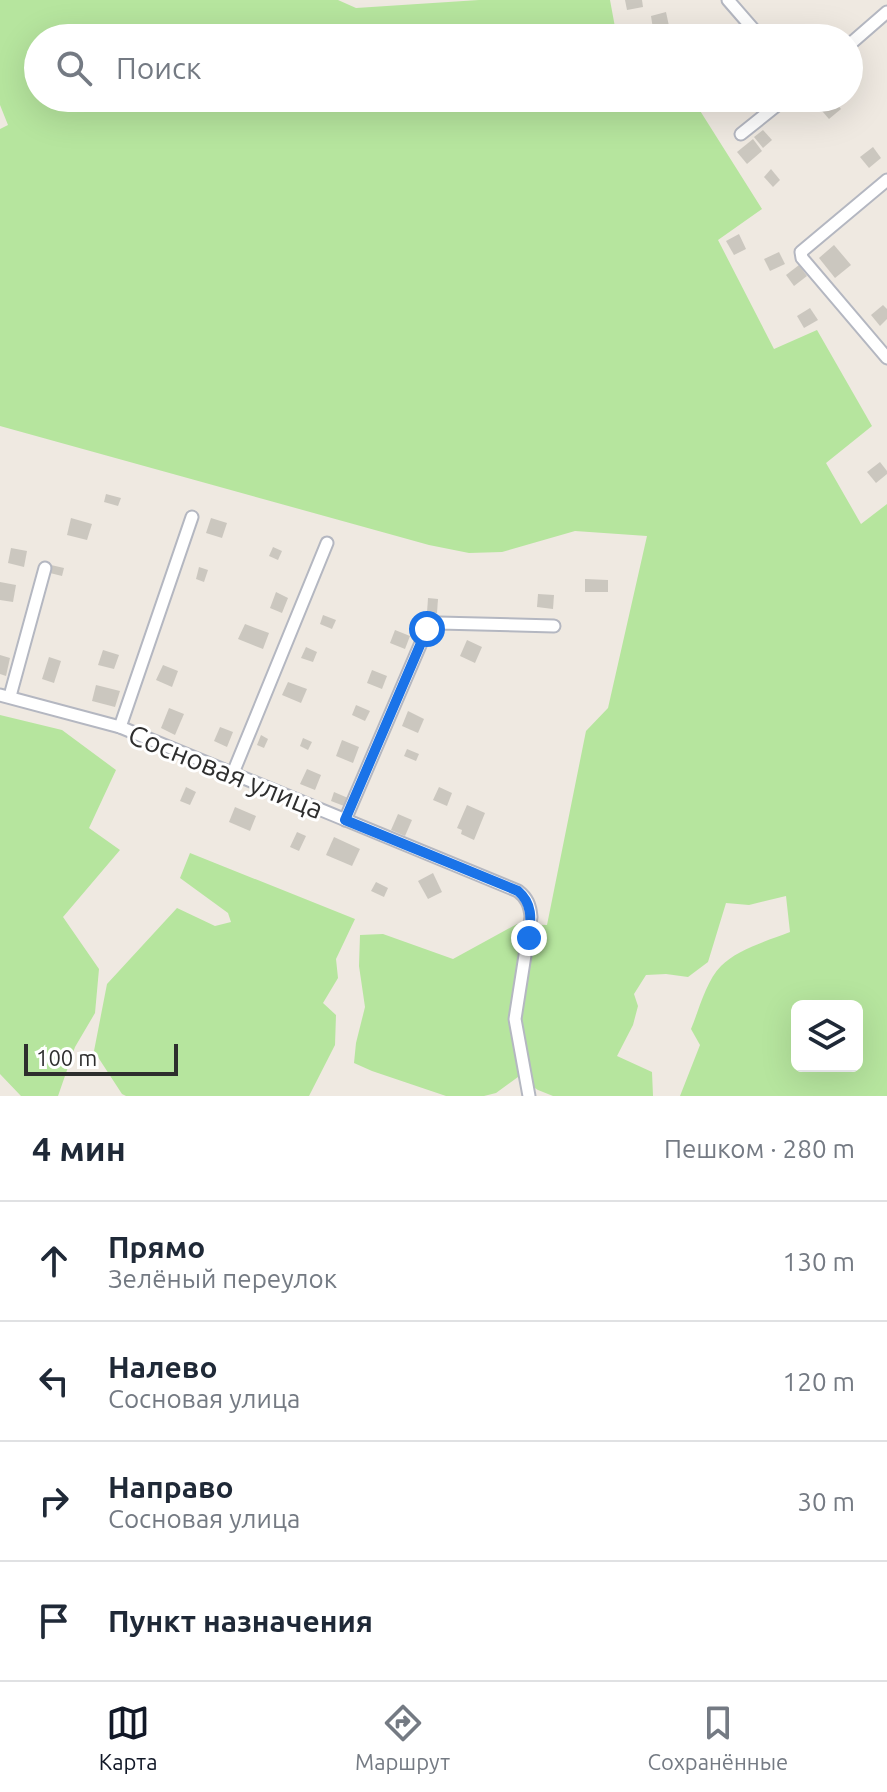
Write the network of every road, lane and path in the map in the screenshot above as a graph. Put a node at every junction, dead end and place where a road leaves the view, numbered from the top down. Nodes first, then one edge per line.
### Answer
1 (728, 0) edge
2 (887, 12) edge
3 (749, 24) edge
4 (863, 33) edge
5 (768, 112) edge
6 (741, 134) dead end
7 (887, 180) edge
8 (884, 349) edge
9 (192, 517) dead end
10 (327, 543) dead end
11 (45, 568) dead end
12 (554, 626) dead end
13 (5, 695) edge
14 (120, 727) junction
15 (233, 773) junction
16 (345, 820) junction
17 (529, 1096) edge

1 - 3 street
2 - 4 street
5 - 6 street
7 - 8 street
9 - 14 street
10 - 15 street
11 - 13 street
12 - 16 street
13 - 14 street, Сосновая улица
14 - 15 street, Сосновая улица
15 - 16 street, Сосновая улица
16 - 17 street, Сосновая улица

